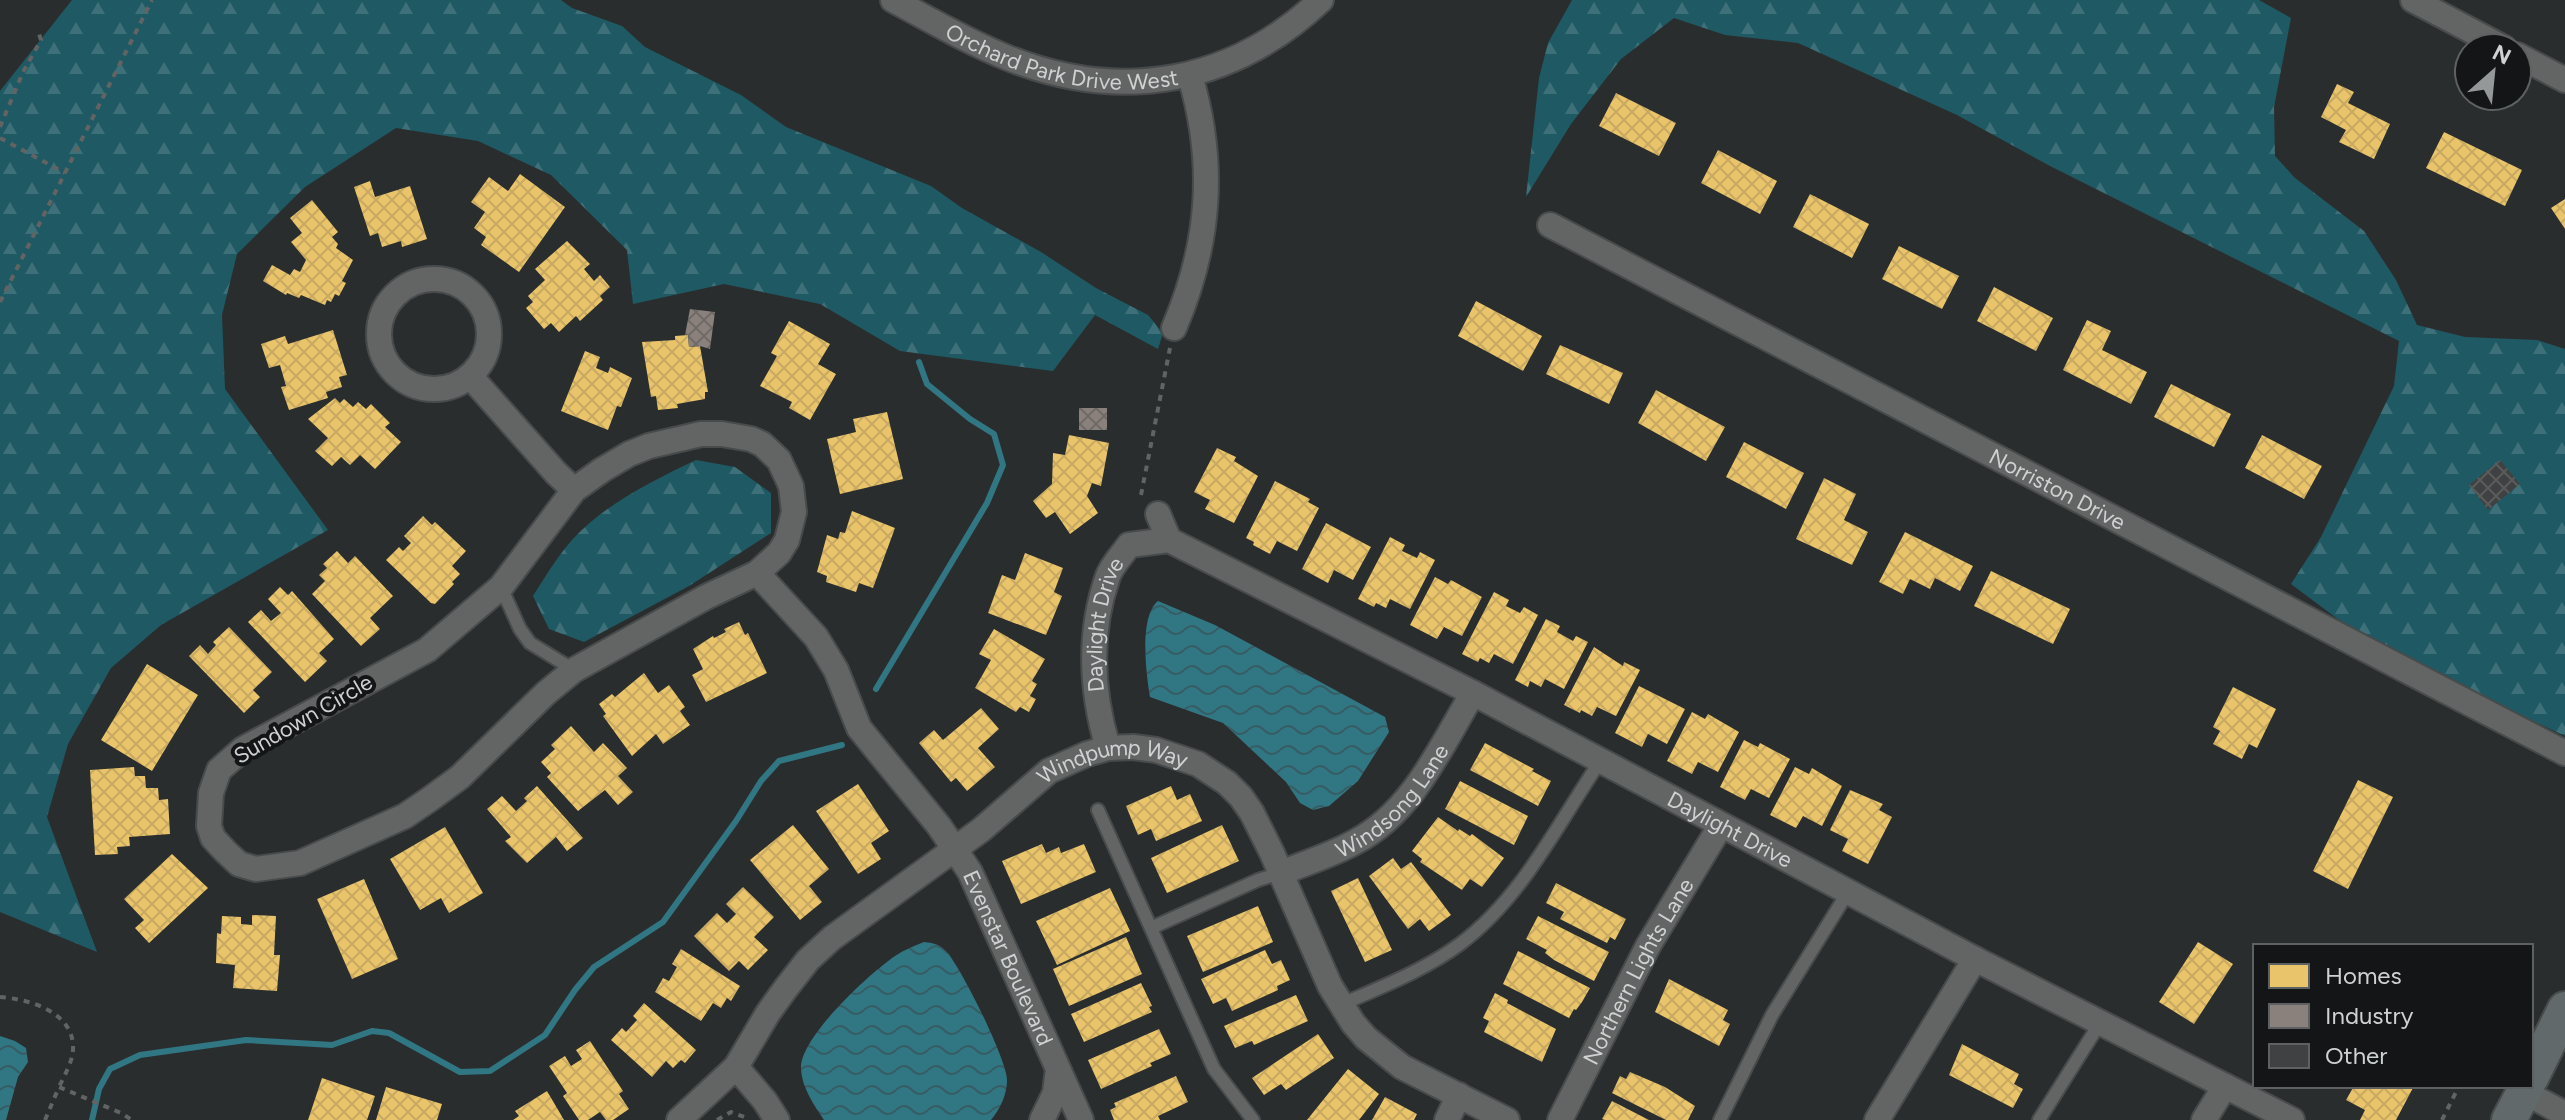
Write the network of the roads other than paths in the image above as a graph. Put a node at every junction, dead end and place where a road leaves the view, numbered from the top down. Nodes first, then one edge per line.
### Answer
1 (893, 0) edge
2 (1321, 0) edge
3 (2413, 0) edge
4 (2474, 32) edge
5 (2533, 63) edge
6 (1190, 76) junction
7 (2565, 80) edge
8 (1550, 225) dead end
9 (1174, 328) road end
10 (470, 376) junction
11 (574, 490) junction
12 (1158, 514) dead end
13 (1169, 540) junction
14 (757, 573) junction
15 (501, 587) junction
16 (574, 670) junction
17 (1473, 693) junction
18 (1108, 748) junction
19 (2565, 753) edge
20 (1601, 760) junction
21 (1098, 810) dead end
22 (1721, 825) junction
23 (955, 847) junction
24 (1281, 873) junction
25 (1848, 892) junction
26 (1151, 928) junction
27 (1975, 959) junction
28 (1340, 1005) junction
29 (2565, 1009) edge
30 (2100, 1023) junction
31 (736, 1067) junction
32 (1058, 1069) junction
33 (2533, 1074) edge
34 (2225, 1086) junction
35 (2523, 1094) edge
36 (1459, 1095) junction
37 (2565, 1114) edge
38 (679, 1120) edge
39 (777, 1120) edge
40 (1042, 1120) edge
41 (1081, 1120) edge
42 (1253, 1120) edge
43 (1447, 1120) edge
44 (1507, 1120) edge
45 (1560, 1120) edge
46 (1720, 1120) edge
47 (1877, 1120) edge
48 (2039, 1120) edge
49 (2204, 1120) edge
50 (2292, 1120) edge

1 - 6 street, Orchard Park Drive West
2 - 6 street, Orchard Park Drive West
3 - 4 street
5 - 7 street
6 - 9 street
8 - 19 street, Norriston Drive
10 - 10 street
10 - 11 street
11 - 14 street, Sundown Circle
11 - 15 street, Sundown Circle
12 - 13 street
13 - 17 street, Daylight Drive
13 - 18 street, Daylight Drive
14 - 16 street, Sundown Circle
14 - 23 street
15 - 16 lane
15 - 16 street, Sundown Circle
17 - 20 street, Daylight Drive
17 - 24 street, Windsong Lane
18 - 23 street, Windpump Way
18 - 24 street, Windpump Way
20 - 22 street, Daylight Drive
20 - 28 lane
21 - 26 lane
22 - 25 street, Daylight Drive
22 - 45 street, Northern Lights Lane
23 - 31 street, Windpump Way
23 - 32 street, Evenstar Boulevard
24 - 26 lane
24 - 28 street, Windpump Way
25 - 27 street, Daylight Drive
25 - 46 lane
26 - 42 lane
27 - 30 street, Daylight Drive
27 - 47 street
28 - 36 street, Windpump Way
29 - 33 main road
30 - 34 street, Daylight Drive
30 - 48 lane
31 - 38 street, Windpump Way
31 - 39 street
32 - 40 street, Evenstar Boulevard
32 - 41 street, Evenstar Boulevard
34 - 49 street
34 - 50 street, Daylight Drive
35 - 37 street
36 - 43 street
36 - 44 street, Windpump Way

